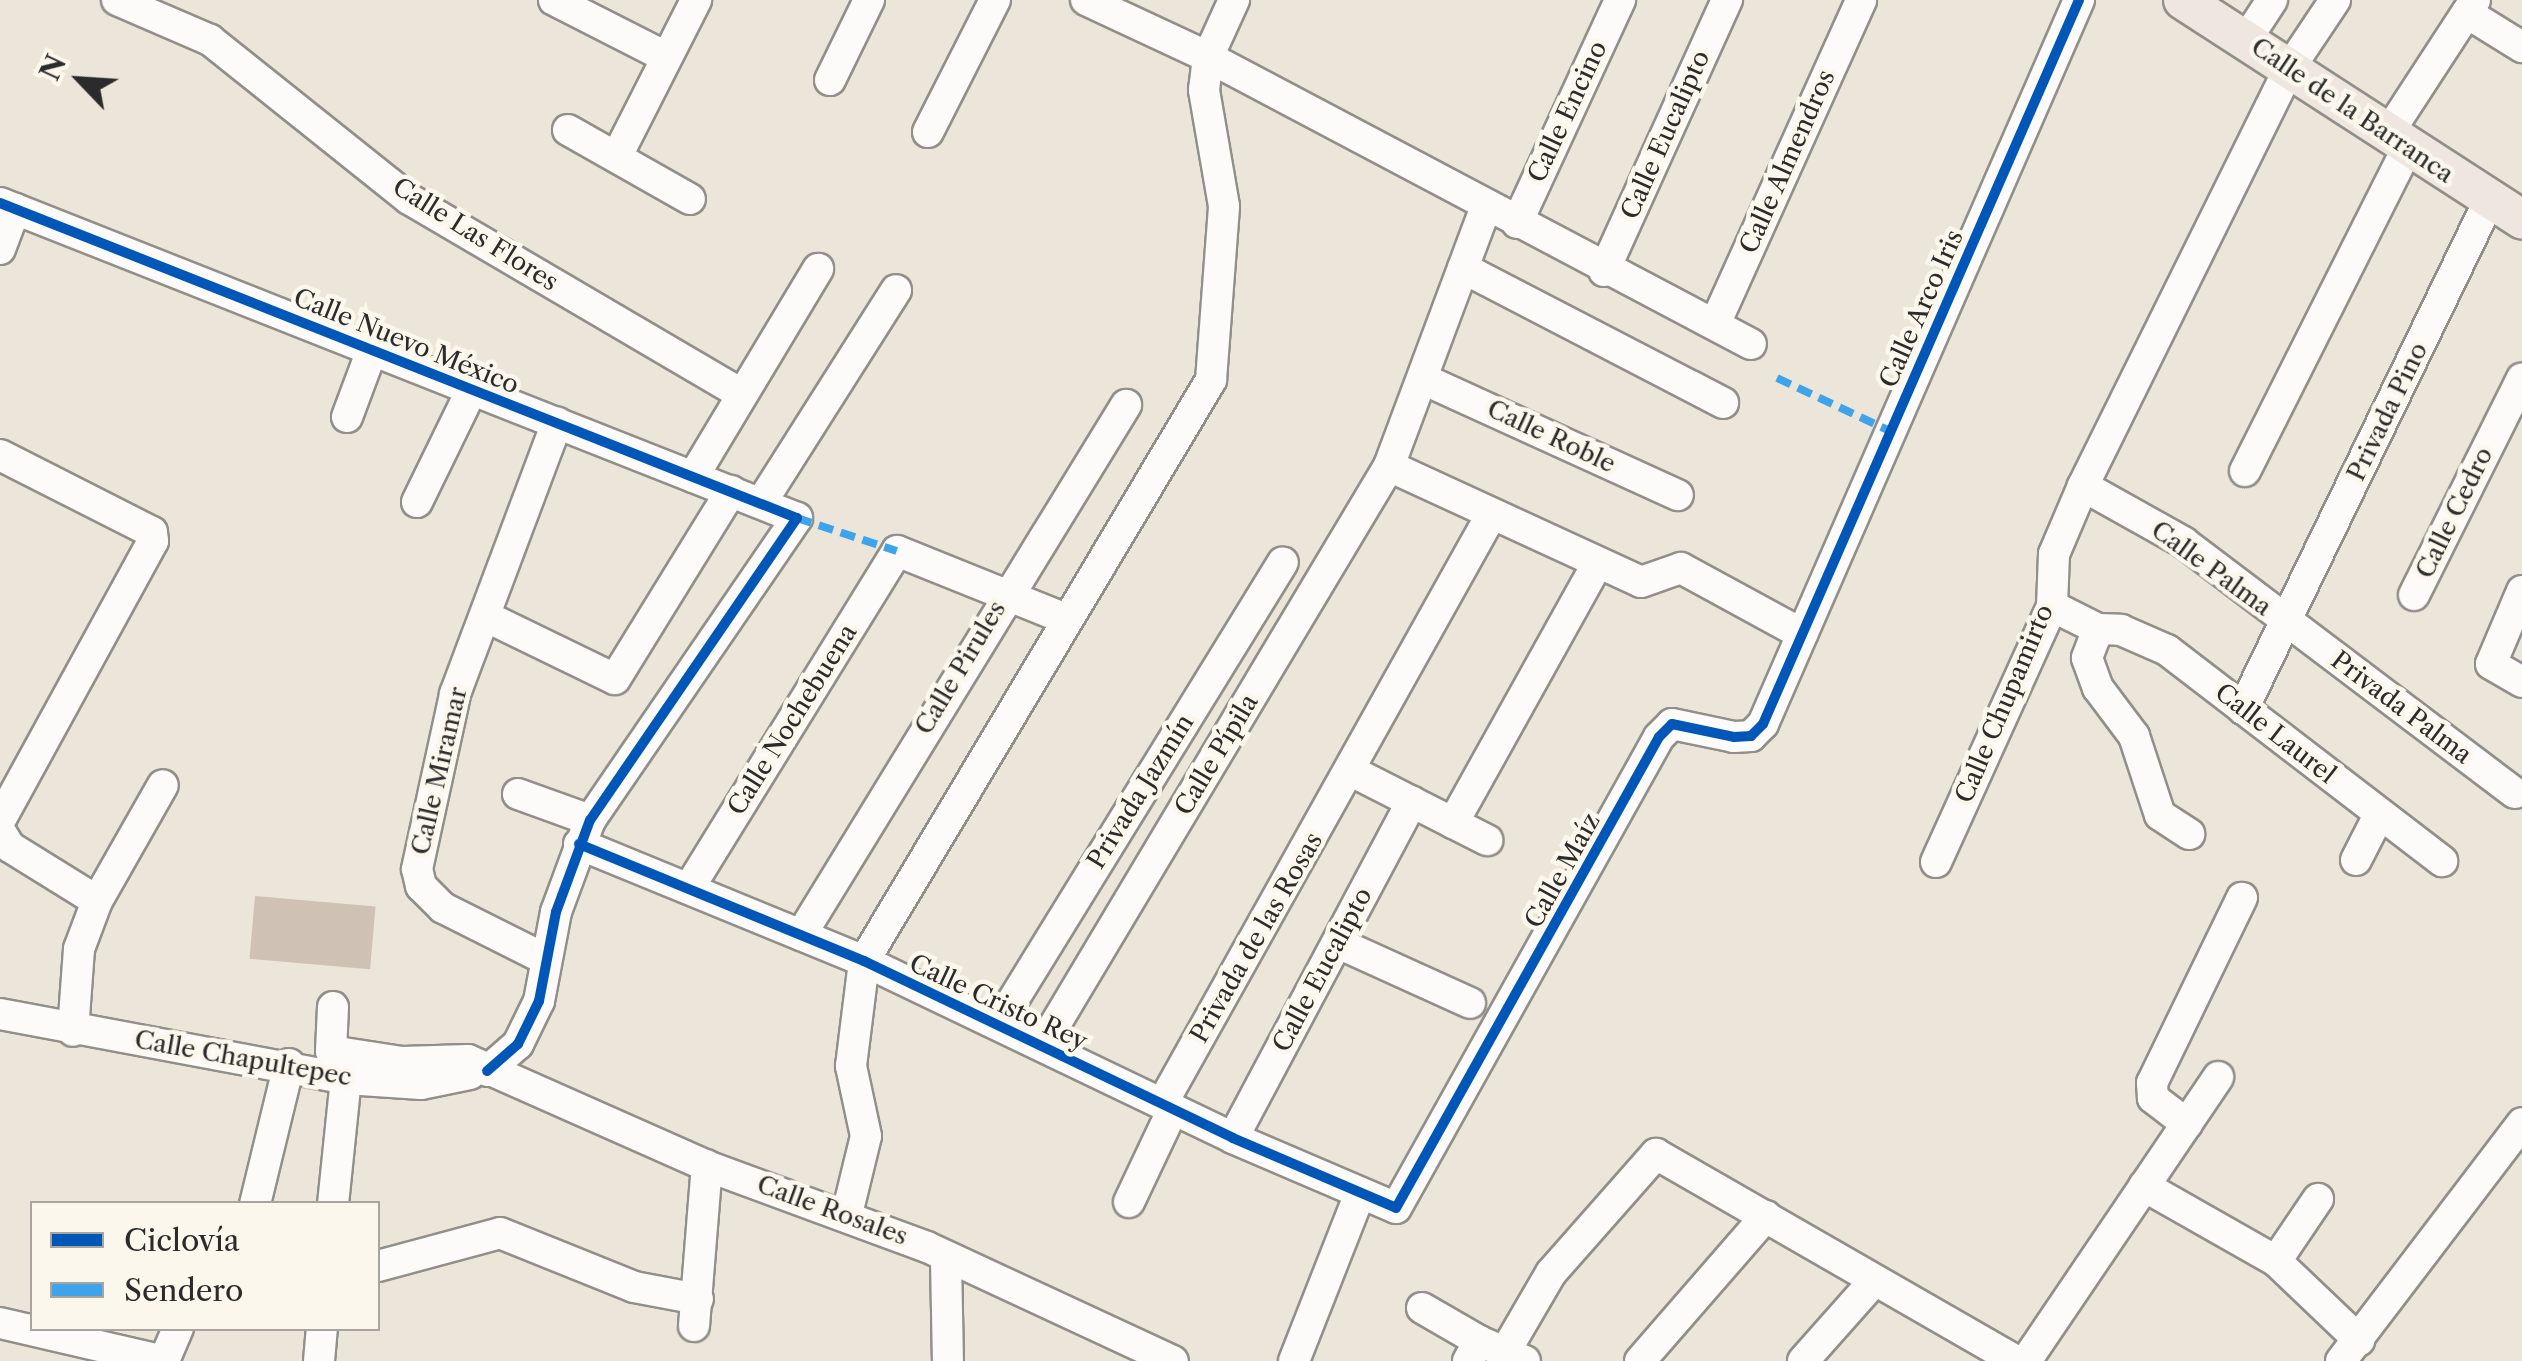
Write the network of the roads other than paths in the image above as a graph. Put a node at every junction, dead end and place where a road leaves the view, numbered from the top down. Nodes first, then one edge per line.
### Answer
1 (117, 0) edge
2 (554, 0) edge
3 (696, 0) edge
4 (869, 0) edge
5 (994, 0) edge
6 (1086, 0) edge
7 (1234, 0) edge
8 (1620, 0) edge
9 (1727, 0) edge
10 (1861, 0) edge
11 (2079, 0) edge
12 (2183, 0) edge
13 (2272, 0) edge
14 (2335, 0) edge
15 (2471, 6) edge
16 (2246, 40) junction
17 (2522, 47) edge
18 (666, 57) junction
19 (1208, 58) junction
20 (2290, 69) junction
21 (830, 80) dead end
22 (568, 130) dead end
23 (928, 132) dead end
24 (2397, 142) junction
25 (617, 156) junction
26 (690, 199) dead end
27 (8, 206) edge
28 (1486, 206) junction
29 (2506, 210) edge
30 (1517, 224) junction
31 (0, 248) edge
32 (1463, 268) junction
33 (818, 269) dead end
34 (1604, 271) junction
35 (896, 290) dead end
36 (1715, 324) junction
37 (1751, 344) dead end
38 (372, 350) junction
39 (1424, 378) junction
40 (2522, 378) edge
41 (472, 389) junction
42 (741, 394) junction
43 (1126, 404) dead end
44 (1722, 404) dead end
45 (347, 417) dead end
46 (557, 423) junction
47 (0, 455) edge
48 (1389, 466) junction
49 (2244, 471) dead end
50 (693, 477) junction
51 (2083, 486) junction
52 (731, 491) junction
53 (1678, 495) dead end
54 (416, 502) dead end
55 (761, 504) junction
56 (1490, 517) junction
57 (1283, 562) dead end
58 (1597, 564) junction
59 (2522, 590) edge
60 (2414, 595) dead end
61 (1004, 596) junction
62 (2052, 606) junction
63 (485, 616) junction
64 (1064, 618) junction
65 (2286, 623) junction
66 (2098, 629) junction
67 (1802, 634) junction
68 (2522, 682) edge
69 (2244, 709) junction
70 (1351, 771) junction
71 (163, 784) dead end
72 (2515, 793) dead end
73 (518, 794) dead end
74 (1412, 802) junction
75 (2379, 815) junction
76 (0, 821) edge
77 (1453, 823) junction
78 (0, 831) edge
79 (584, 832) junction
80 (2189, 834) dead end
81 (1487, 840) dead end
82 (2356, 860) dead end
83 (2442, 861) dead end
84 (1936, 862) dead end
85 (689, 888) junction
86 (2242, 898) dead end
87 (98, 901) junction
88 (801, 935) junction
89 (1338, 943) junction
90 (545, 959) junction
91 (864, 962) junction
92 (1470, 1003) dead end
93 (333, 1006) dead end
94 (0, 1014) edge
95 (999, 1023) junction
96 (73, 1031) junction
97 (1044, 1043) junction
98 (289, 1064) junction
99 (487, 1071) junction
100 (2218, 1077) dead end
101 (346, 1079) junction
102 (1168, 1107) junction
103 (2187, 1124) junction
104 (2522, 1124) edge
105 (1233, 1138) junction
106 (2512, 1155) edge
107 (707, 1166) junction
108 (2144, 1186) junction
109 (1360, 1196) junction
110 (2318, 1199) dead end
111 (257, 1201) edge
112 (334, 1201) edge
113 (1130, 1202) dead end
114 (1396, 1208) joint
115 (847, 1214) junction
116 (1766, 1216) junction
117 (946, 1260) junction
118 (2276, 1262) junction
119 (380, 1265) edge
120 (1874, 1281) junction
121 (1422, 1308) dead end
122 (0, 1323) edge
123 (30, 1330) edge
124 (35, 1331) edge
125 (177, 1331) edge
126 (322, 1331) edge
127 (2350, 1350) edge
128 (1977, 1352) edge
129 (1494, 1354) edge
130 (164, 1361) edge
131 (320, 1361) edge
132 (948, 1361) edge
133 (1173, 1361) edge
134 (1294, 1361) edge
135 (1640, 1361) edge
136 (1804, 1361) edge
137 (2016, 1361) edge
138 (2026, 1361) edge

1 - 42 street, Calle Las Flores
2 - 18 street
3 - 18 street
4 - 21 street
5 - 23 street
6 - 19 street
7 - 19 street
8 - 30 street, Calle Encino
9 - 34 street, Calle Eucalipto
10 - 36 street, Calle Almendros
11 - 67 street, Calle Arco Iris
12 - 16 main road, Calle de la Barranca
13 - 16 street
14 - 20 street, Calle Chupamirto
15 - 17 street
15 - 24 street
16 - 20 main road, Calle de la Barranca
18 - 25 street
19 - 28 street
19 - 64 street
20 - 24 main road, Calle de la Barranca
20 - 51 street, Calle Chupamirto
22 - 25 street
24 - 29 main road, Calle de la Barranca
24 - 49 street
25 - 26 street
27 - 31 street
27 - 38 street, Calle Nuevo México
28 - 30 street
28 - 32 street
29 - 65 street, Privada Pino
30 - 34 street
32 - 39 street
32 - 44 street
33 - 42 street
34 - 36 street
35 - 55 street
36 - 37 street
38 - 41 street, Calle Nuevo México
38 - 45 street
39 - 48 street
39 - 53 street, Calle Roble
40 - 60 street, Calle Cedro
41 - 46 street, Calle Nuevo México
41 - 54 street
42 - 50 street
43 - 61 street, Calle Pirules
46 - 50 street, Calle Nuevo México
46 - 63 street, Calle Miramar
47 - 76 street
48 - 56 street
48 - 97 street, Calle Pípila
50 - 52 street, Calle Nuevo México
51 - 62 street, Calle Chupamirto
51 - 65 street, Calle Palma
52 - 55 street, Calle Nuevo México
52 - 63 street
55 - 79 street, Calle Nuevo México
56 - 58 street
56 - 70 street
57 - 95 street, Privada Jazmín
58 - 67 street
58 - 77 street
59 - 68 street
61 - 64 street
61 - 85 street, Calle Nochebuena
61 - 88 street, Calle Pirules
62 - 66 street, Calle Laurel
62 - 84 street, Calle Chupamirto
63 - 90 street, Calle Miramar
64 - 91 street
65 - 69 street, Privada Pino
65 - 72 street, Privada Palma
66 - 69 street, Calle Laurel
66 - 80 street
67 - 114 street, Calle Maíz
69 - 75 street, Calle Laurel
70 - 74 street
70 - 102 street, Privada de las Rosas
71 - 87 street
73 - 79 street, Calle Cristo Rey
74 - 77 street
74 - 89 street, Calle Eucalipto
75 - 82 street
75 - 83 street, Calle Laurel
77 - 81 street
78 - 87 street
79 - 85 street, Calle Cristo Rey
79 - 90 street
85 - 88 street, Calle Cristo Rey
86 - 103 street
87 - 96 street
88 - 91 street, Calle Cristo Rey
89 - 92 street
89 - 105 street, Calle Eucalipto
90 - 99 street
91 - 95 street, Calle Cristo Rey
91 - 115 street
93 - 99 street, Calle Rosales
94 - 96 street, Calle Chapultepec
95 - 97 street, Calle Cristo Rey
96 - 98 street, Calle Chapultepec
97 - 102 street, Calle Cristo Rey
98 - 101 street, Calle Chapultepec
98 - 111 street
99 - 101 street, Calle Chapultepec
99 - 107 street, Calle Rosales
100 - 103 street
101 - 112 street
102 - 105 street, Calle Cristo Rey
102 - 113 street, Privada de las Rosas
103 - 108 street
104 - 106 street
105 - 109 street, Calle Cristo Rey
106 - 127 street
107 - 115 street, Calle Rosales
107 - 119 street
108 - 118 street
108 - 138 street
109 - 114 street, Calle Cristo Rey
109 - 134 street
110 - 118 street
115 - 117 street, Calle Rosales
116 - 120 street
116 - 129 street
116 - 135 street
117 - 132 street
117 - 133 street, Calle Rosales
118 - 127 street
120 - 128 street
120 - 136 street
121 - 129 street
122 - 123 street
124 - 130 street
125 - 130 street
126 - 131 street
128 - 137 street

